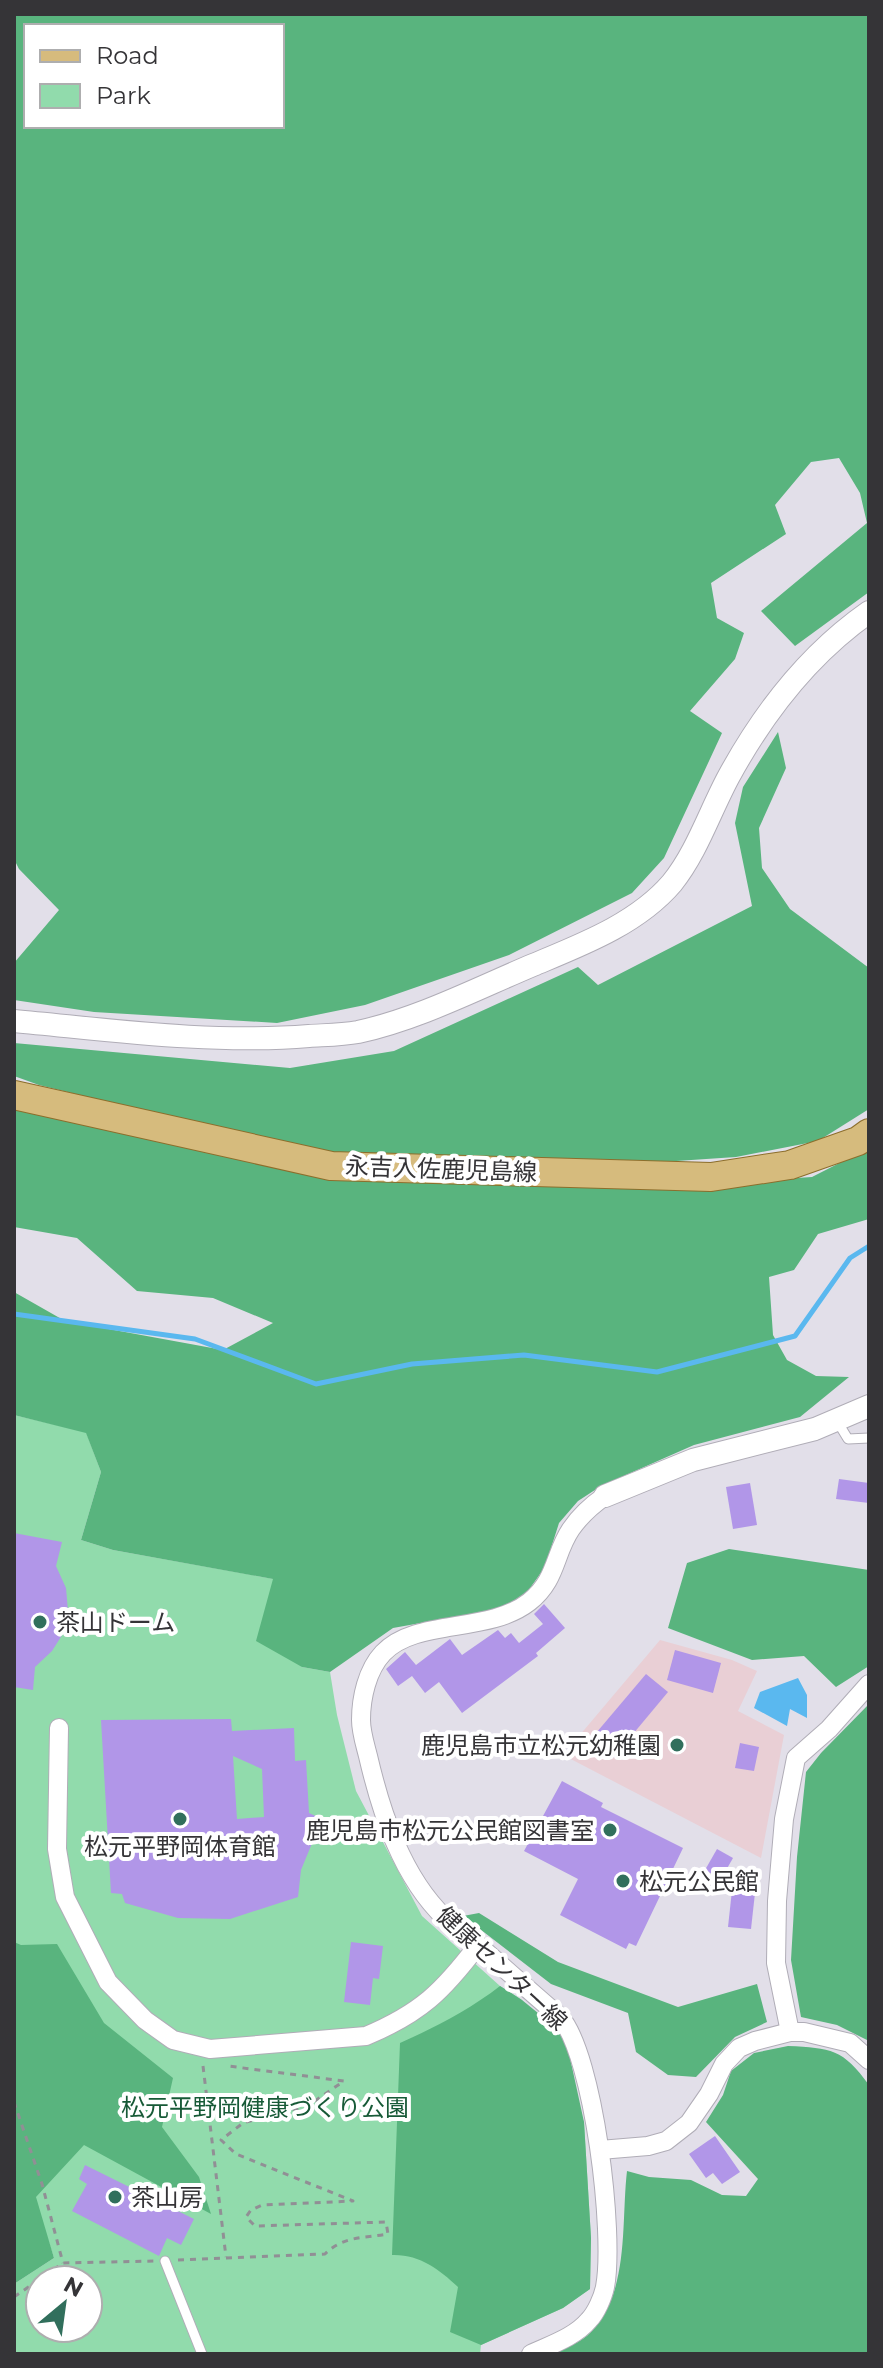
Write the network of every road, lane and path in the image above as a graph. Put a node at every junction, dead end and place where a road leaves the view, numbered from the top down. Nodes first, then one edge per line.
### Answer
1 (869, 612) edge
2 (14, 1021) edge
3 (14, 1095) edge
4 (869, 1133) edge
5 (869, 1406) edge
6 (837, 1421) junction
7 (869, 1438) edge
8 (605, 1496) joint
9 (869, 1684) edge
10 (59, 1728) dead end
11 (478, 1945) junction
12 (790, 2032) junction
13 (201, 2052) junction
14 (869, 2060) edge
15 (14, 2102) edge
16 (600, 2150) junction
17 (226, 2257) junction
18 (165, 2261) junction
19 (63, 2263) junction
20 (14, 2297) edge
21 (202, 2354) edge
22 (531, 2354) edge

1 - 2 street
3 - 4 main road, 永吉入佐鹿児島線
5 - 6 street, 健康センター線
6 - 7 lane
6 - 8 street, 健康センター線
8 - 11 street, 健康センター線
9 - 12 street
10 - 13 street
11 - 13 street
11 - 16 street, 健康センター線
12 - 14 street
12 - 16 street
13 - 17 path
13 - 17 path
15 - 19 path
16 - 22 street, 健康センター線
17 - 18 path
18 - 19 path
18 - 21 lane
19 - 20 path

